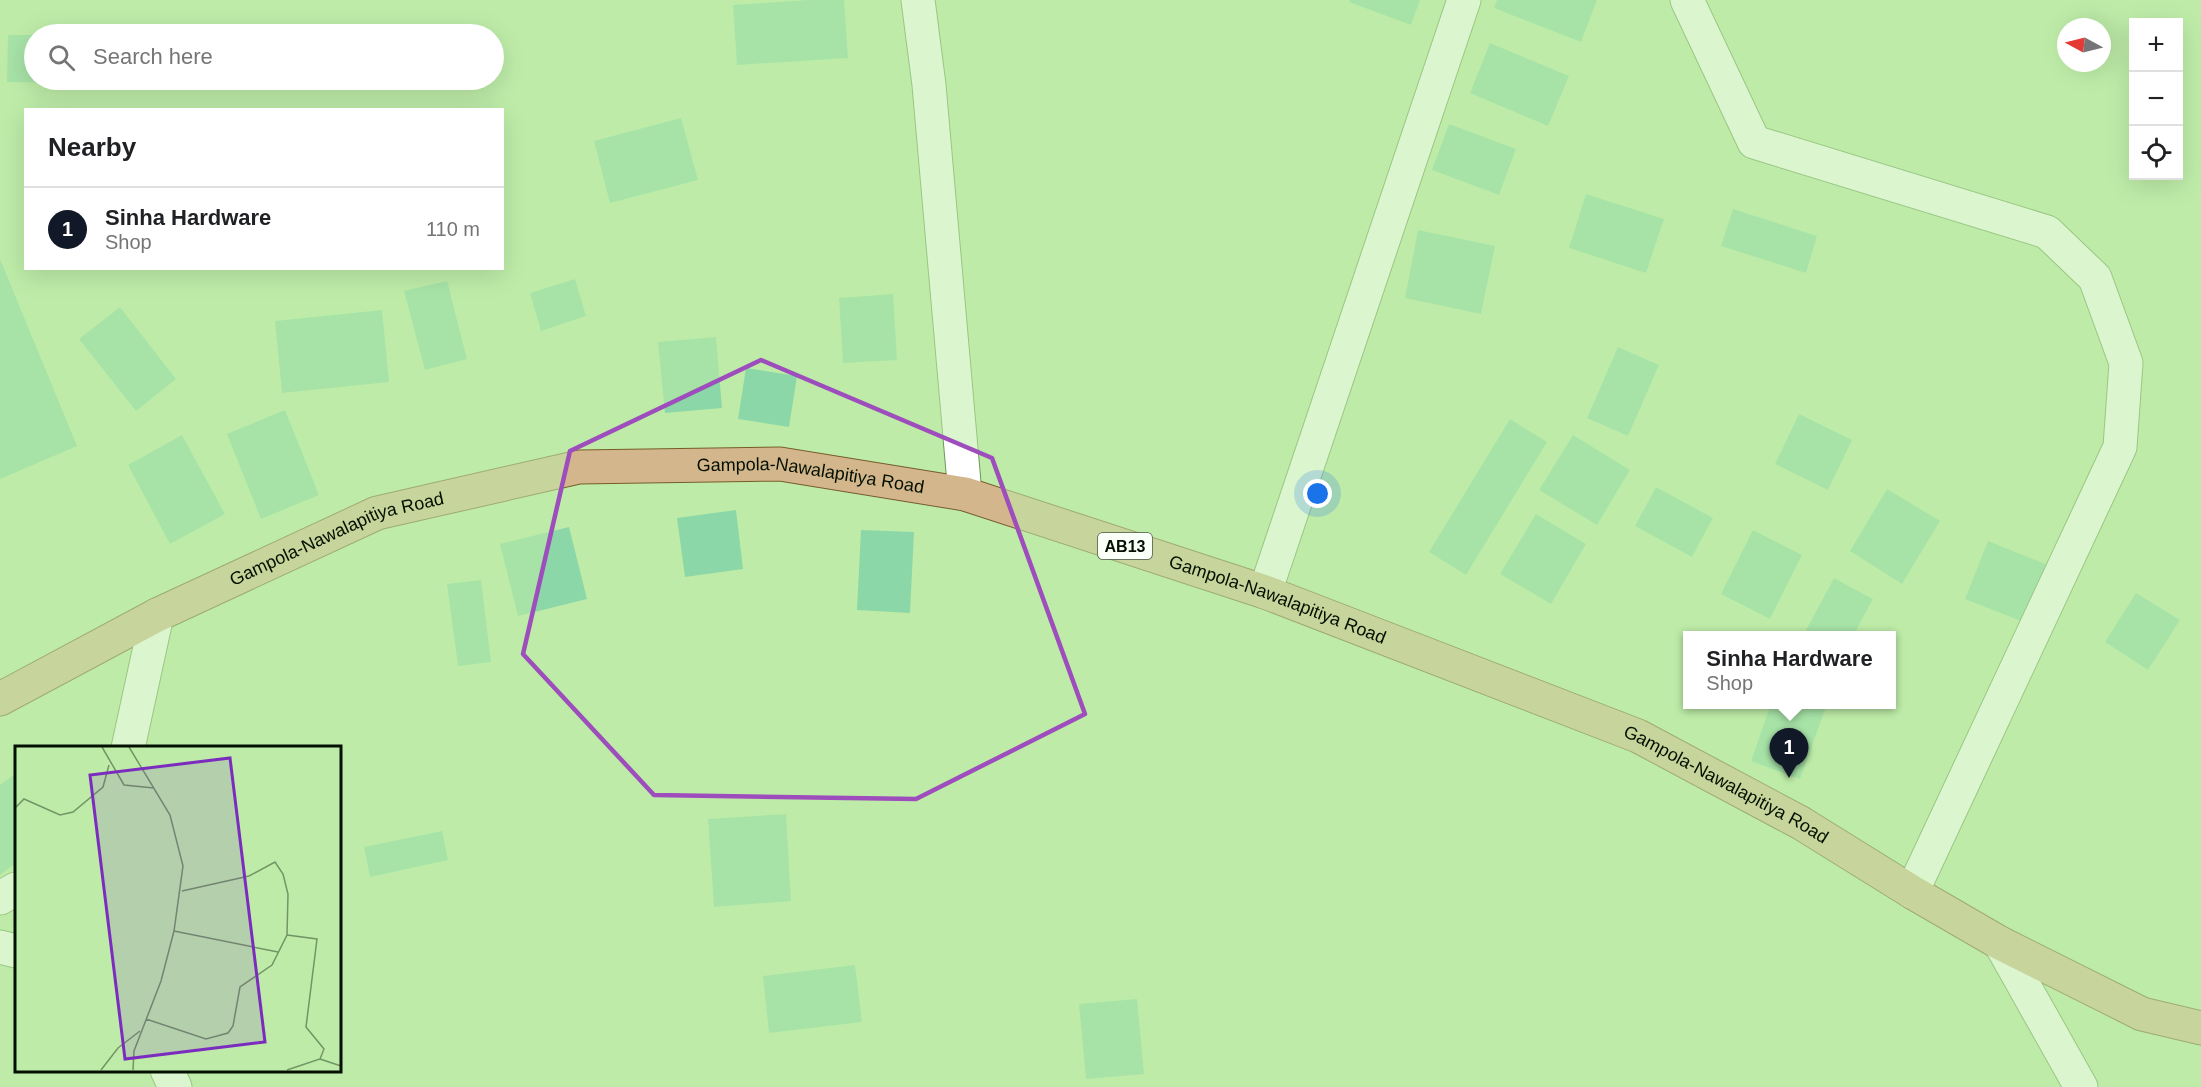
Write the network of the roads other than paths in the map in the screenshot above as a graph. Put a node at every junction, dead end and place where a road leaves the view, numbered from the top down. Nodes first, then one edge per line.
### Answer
1 (918, 0) edge
2 (1464, 0) edge
3 (1687, 0) edge
4 (965, 494) junction
5 (1265, 592) junction
6 (157, 615) junction
7 (0, 699) edge
8 (128, 746) edge
9 (15, 890) edge
10 (1912, 892) junction
11 (0, 898) edge
12 (2000, 943) junction
13 (0, 947) edge
14 (15, 951) edge
15 (2201, 1028) edge
16 (168, 1072) edge
17 (175, 1087) edge
18 (2081, 1087) edge

1 - 4 street
2 - 5 street
3 - 10 street
4 - 5 main road, Gampola-Nawalapitiya Road / AB13
4 - 6 main road, Gampola-Nawalapitiya Road / AB13
5 - 10 main road, Gampola-Nawalapitiya Road / AB13
6 - 7 main road, Gampola-Nawalapitiya Road / AB13
6 - 8 street
9 - 11 street
10 - 12 main road, Gampola-Nawalapitiya Road / AB13
12 - 15 main road, Gampola-Nawalapitiya Road / AB13
12 - 18 street
13 - 14 street
16 - 17 street

